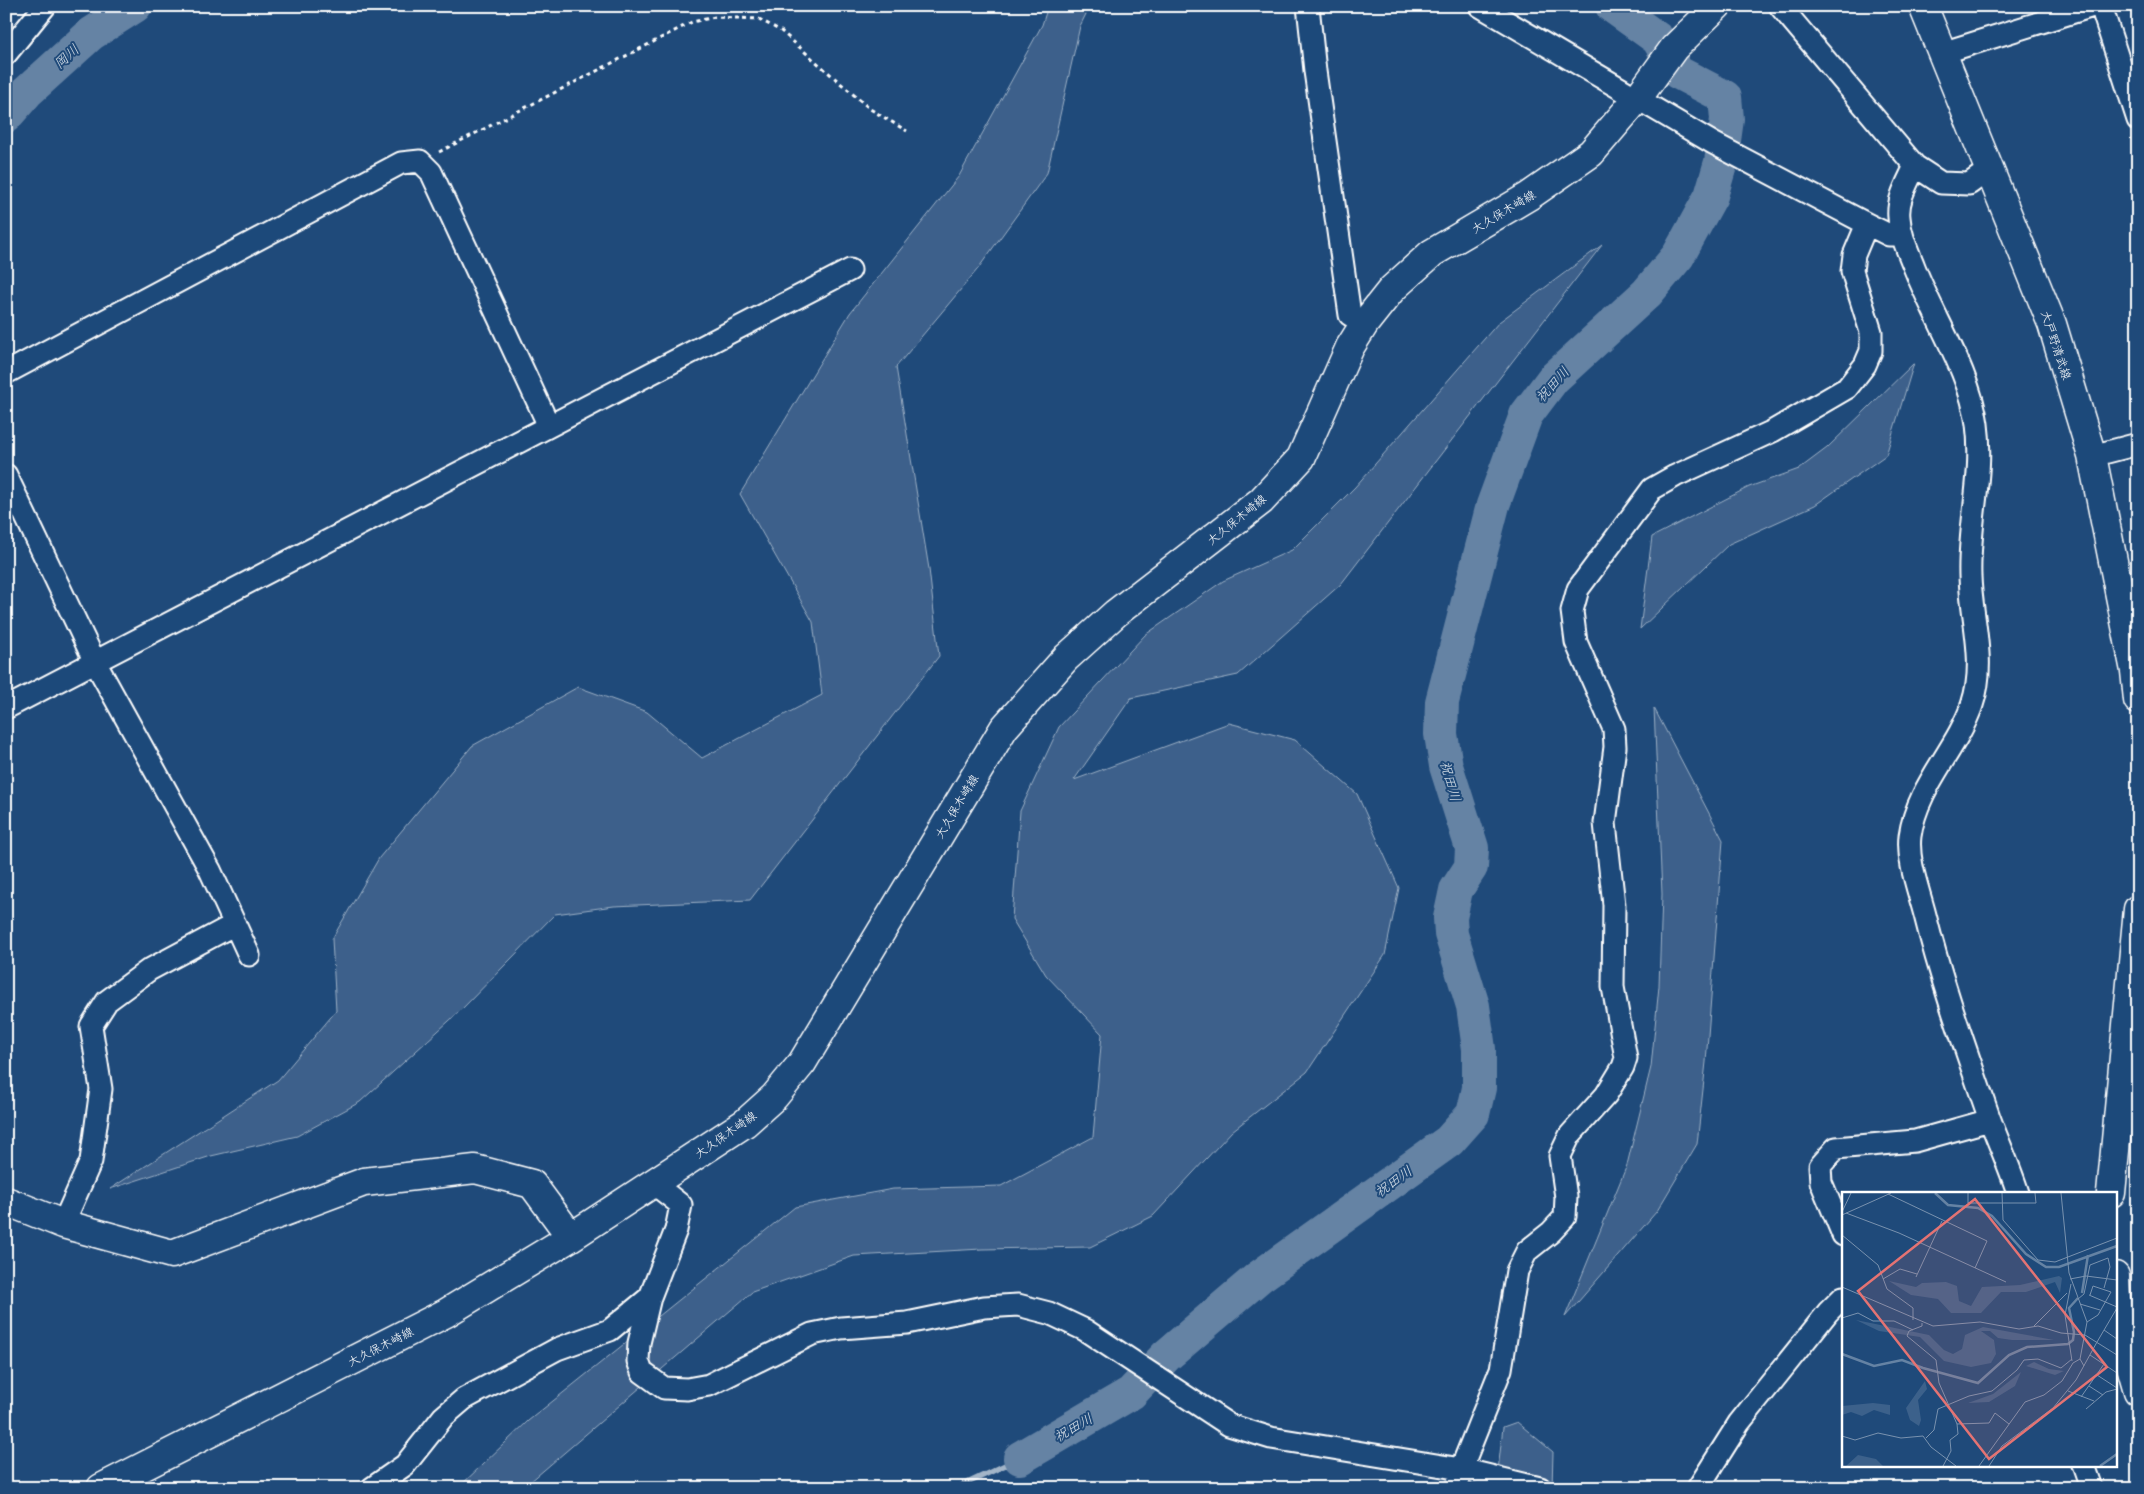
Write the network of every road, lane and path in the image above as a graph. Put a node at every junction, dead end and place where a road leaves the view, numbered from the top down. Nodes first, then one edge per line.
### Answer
1 (45, 6) edge
2 (1308, 6) edge
3 (1480, 6) edge
4 (1717, 6) edge
5 (1780, 6) edge
6 (1923, 6) edge
7 (2094, 6) edge
8 (2101, 6) edge
9 (1942, 53) junction
10 (6, 54) edge
11 (1637, 99) junction
12 (2138, 120) edge
13 (907, 131) dead end
14 (420, 161) junction
15 (1915, 166) junction
16 (1990, 169) junction
17 (1868, 224) junction
18 (1902, 235) junction
19 (850, 270) dead end
20 (1365, 323) junction
21 (6, 373) edge
22 (549, 426) junction
23 (2138, 444) edge
24 (2092, 456) junction
25 (6, 475) edge
26 (95, 662) junction
27 (2138, 700) edge
28 (6, 708) edge
29 (2138, 909) edge
30 (235, 924) junction
31 (249, 955) dead end
32 (1990, 1120) junction
33 (653, 1183) junction
34 (2018, 1192) edge
35 (2111, 1192) edge
36 (6, 1200) edge
37 (63, 1224) junction
38 (1842, 1234) edge
39 (571, 1237) junction
40 (650, 1297) junction
41 (2116, 1297) edge
42 (1842, 1299) edge
43 (2138, 1391) edge
44 (2083, 1466) edge
45 (1459, 1478) edge
46 (101, 1488) edge
47 (372, 1488) edge
48 (1540, 1488) edge
49 (1698, 1488) edge
50 (2091, 1488) edge

1 - 10 street
2 - 20 street
3 - 11 street
4 - 11 main road, 大久保木崎線
5 - 15 street
6 - 9 main road, 大戸野清武線
7 - 9 street
8 - 12 street
9 - 16 main road, 大戸野清武線
11 - 17 street
11 - 20 main road, 大久保木崎線
13 - 14 path
14 - 21 street
14 - 22 street
15 - 16 street
15 - 18 street
16 - 24 main road, 大戸野清武線
17 - 18 street
17 - 45 street
18 - 32 street
19 - 22 street
20 - 33 main road, 大久保木崎線
22 - 26 street
23 - 24 street
24 - 27 main road, 大戸野清武線
25 - 26 street
26 - 28 street
26 - 30 street
29 - 35 main road
30 - 31 street
30 - 37 street
32 - 34 street
32 - 38 street
33 - 39 main road, 大久保木崎線
33 - 40 street
36 - 37 main road
37 - 39 main road
39 - 46 main road, 大久保木崎線
40 - 45 street
40 - 47 street
41 - 43 main road
42 - 49 street
44 - 50 street
45 - 48 street

